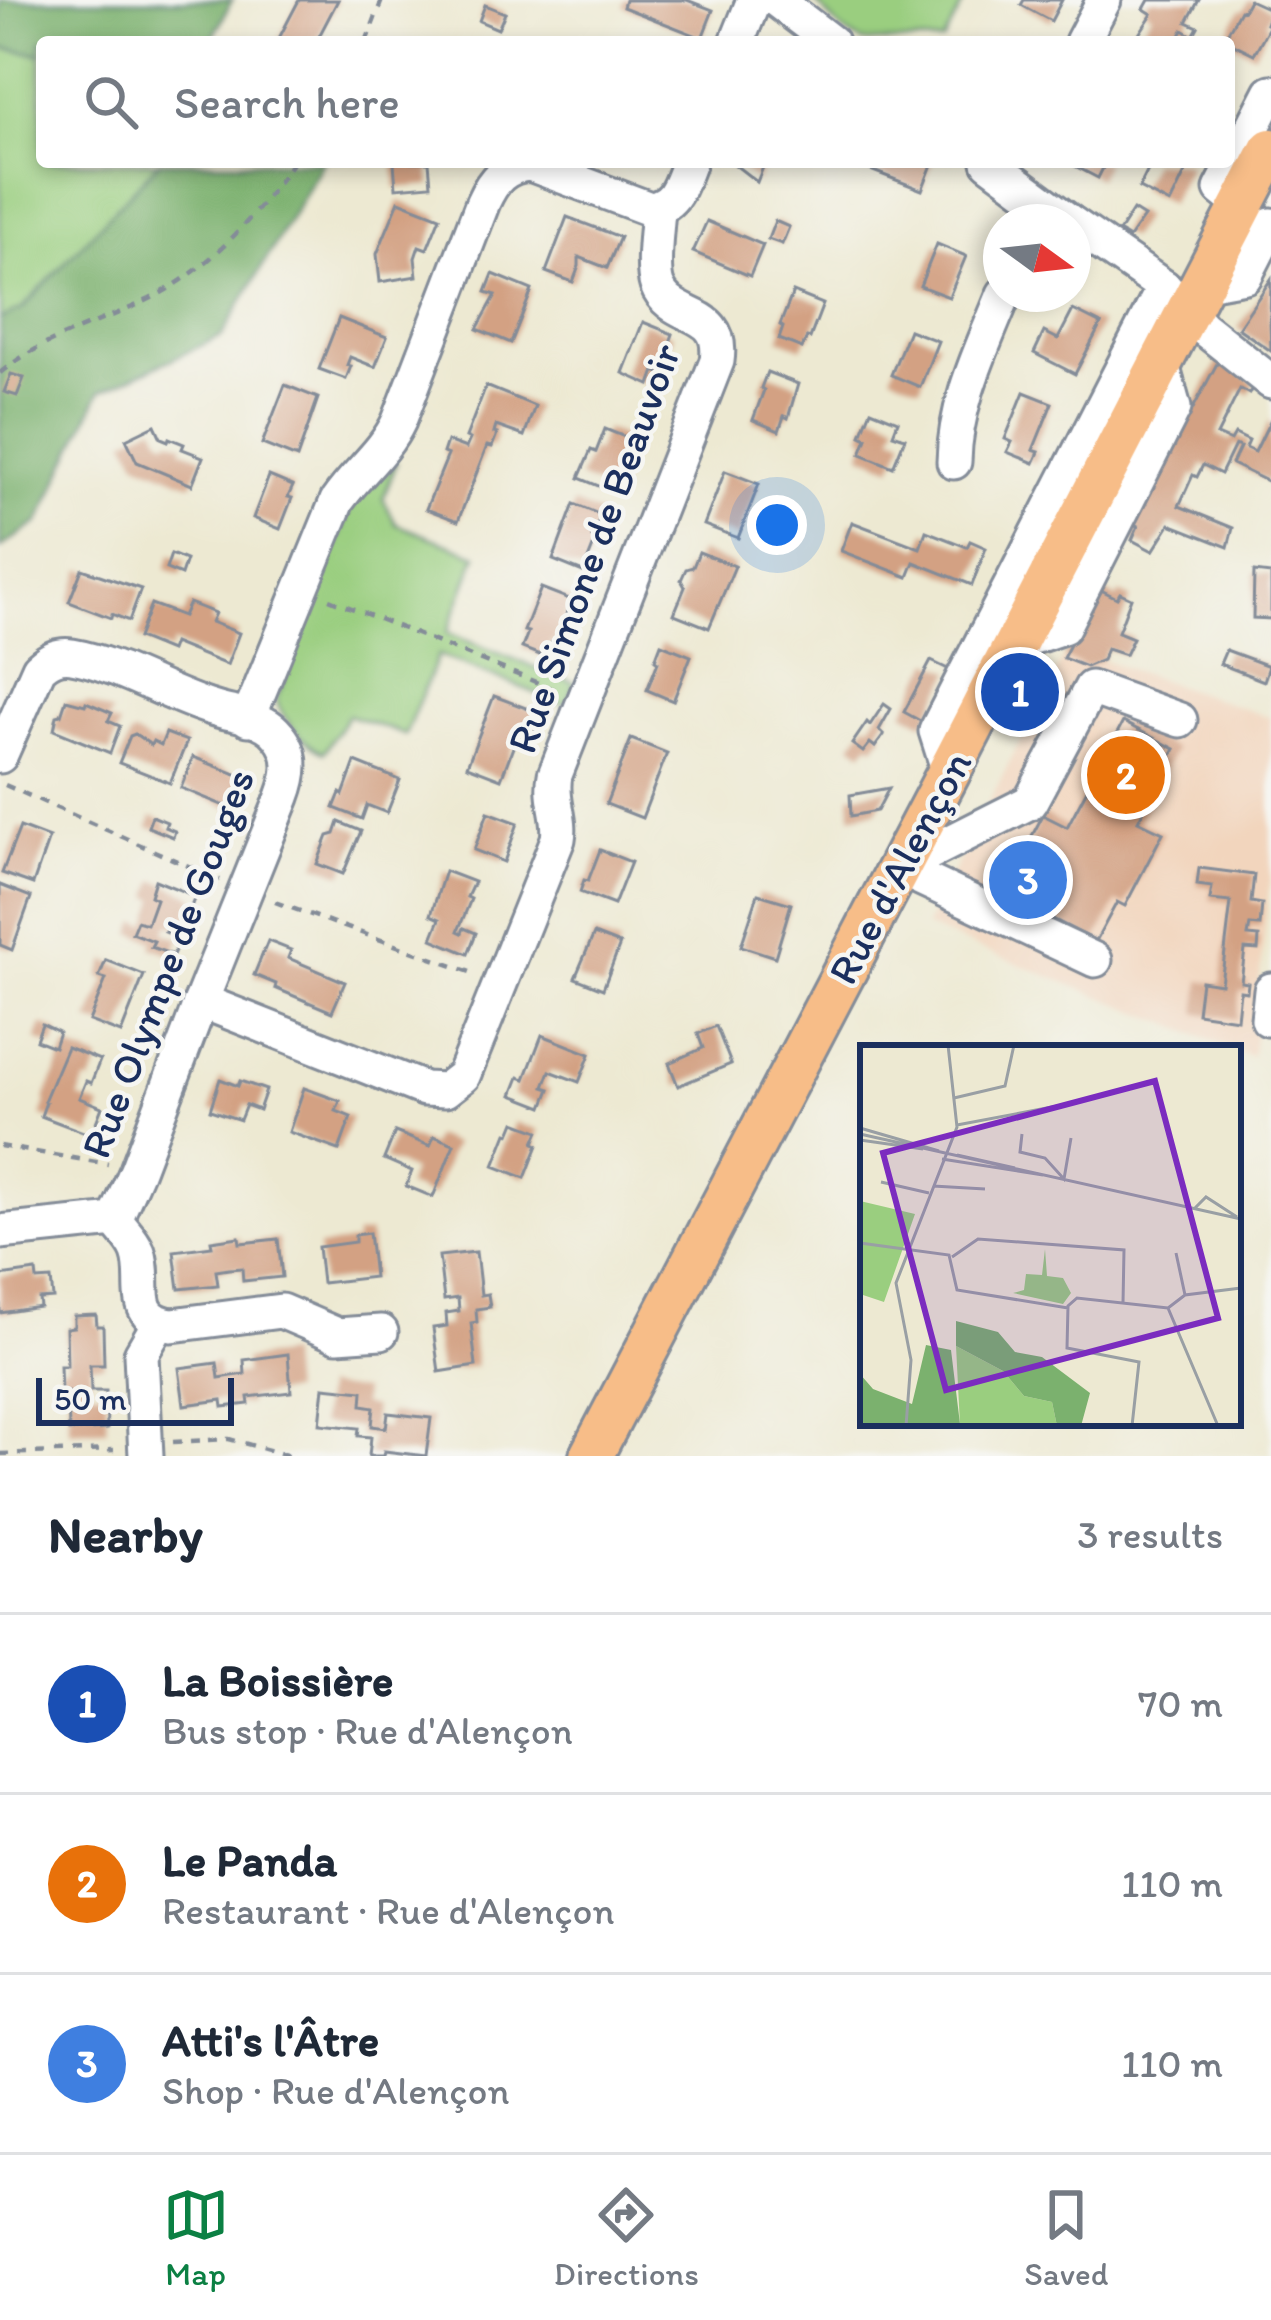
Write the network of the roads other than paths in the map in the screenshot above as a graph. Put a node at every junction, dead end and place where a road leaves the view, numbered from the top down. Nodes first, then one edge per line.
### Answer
1 (754, 0) edge
2 (776, 0) edge
3 (1104, 0) edge
4 (739, 36) edge
5 (823, 36) edge
6 (1085, 36) edge
7 (1271, 92) edge
8 (1271, 150) edge
9 (1235, 162) edge
10 (508, 168) edge
11 (540, 168) edge
12 (686, 168) edge
13 (1006, 168) edge
14 (1232, 168) edge
15 (1030, 204) edge
16 (658, 208) junction
17 (1256, 215) edge
18 (1091, 235) edge
19 (1184, 294) junction
20 (997, 312) edge
21 (1271, 382) edge
22 (953, 462) dead end
23 (248, 719) junction
24 (1180, 721) dead end
25 (0, 756) edge
26 (950, 772) junction
27 (898, 868) junction
28 (1095, 960) dead end
29 (201, 1001) junction
30 (115, 1220) junction
31 (0, 1232) edge
32 (159, 1323) junction
33 (381, 1332) dead end
34 (146, 1452) edge
35 (591, 1456) edge

1 - 4 street
2 - 5 street
3 - 6 street
7 - 9 street
8 - 17 main road, Rue d'Alençon
10 - 23 street
11 - 16 street
12 - 16 street
13 - 15 street
14 - 17 street
16 - 29 street, Rue Simone de Beauvoir
17 - 19 main road, Rue d'Alençon
18 - 19 street
19 - 21 street
19 - 26 main road, Rue d'Alençon
19 - 26 street
20 - 22 street
23 - 25 street, Rue Olympe de Gouges
23 - 29 street, Rue Olympe de Gouges
24 - 27 street
26 - 27 main road, Rue d'Alençon
27 - 28 street
27 - 35 main road, Rue d'Alençon
29 - 30 street, Rue Olympe de Gouges
30 - 31 street
30 - 32 street
32 - 33 street
32 - 34 street

